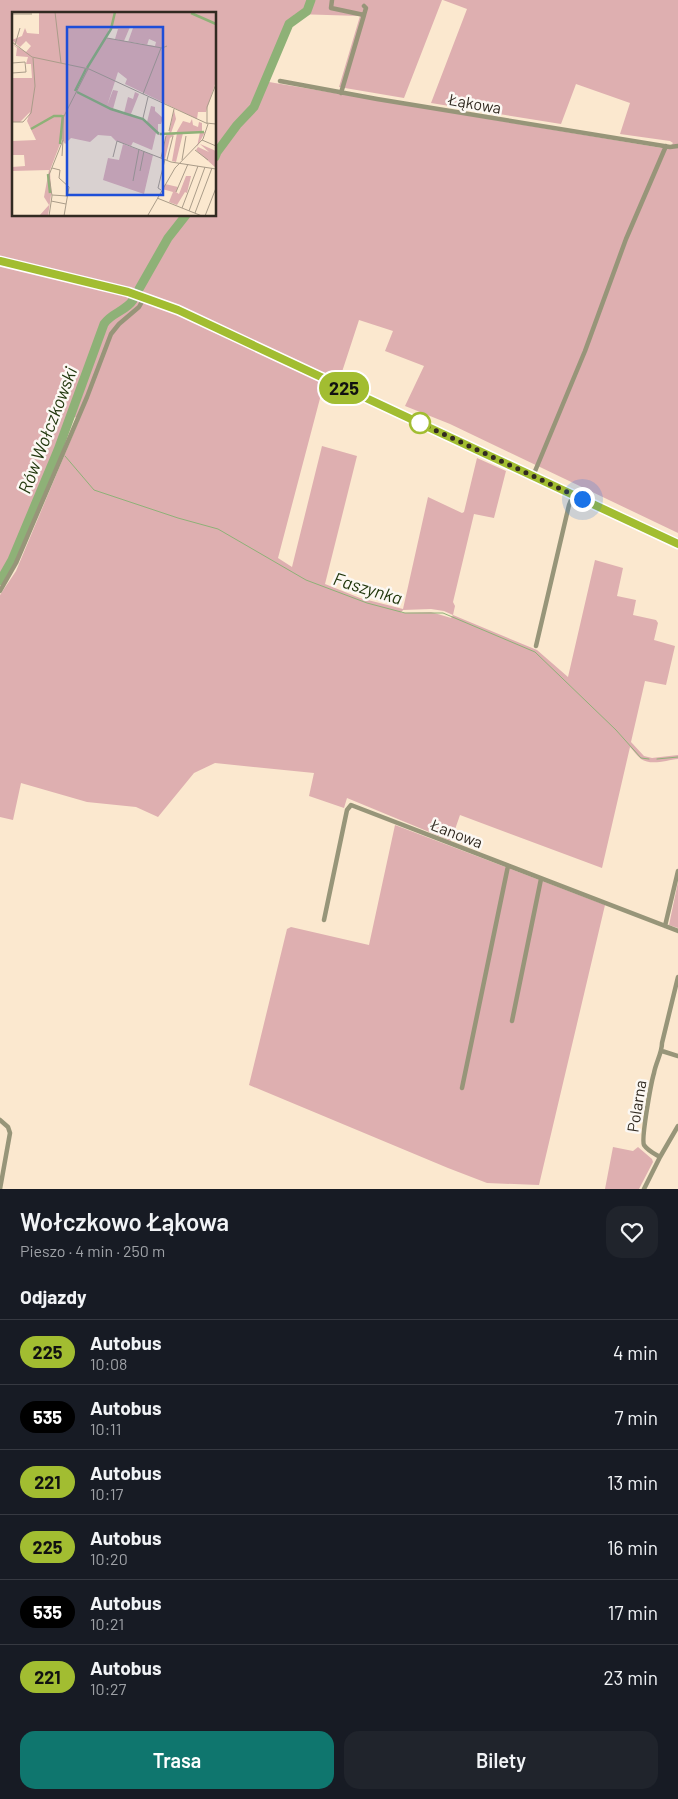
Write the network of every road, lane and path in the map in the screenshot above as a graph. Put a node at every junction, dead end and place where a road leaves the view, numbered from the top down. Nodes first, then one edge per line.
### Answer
1 (332, 0) edge
2 (364, 6) dead end
3 (364, 15) junction
4 (280, 81) dead end
5 (341, 93) junction
6 (666, 146) junction
7 (678, 146) edge
8 (0, 261) edge
9 (144, 298) junction
10 (533, 476) junction
11 (573, 495) junction
12 (678, 544) edge
13 (0, 591) edge
14 (536, 646) dead end
15 (508, 866) junction
16 (678, 871) edge
17 (541, 879) junction
18 (324, 920) dead end
19 (665, 926) junction
20 (678, 931) edge
21 (678, 977) edge
22 (512, 1021) dead end
23 (662, 1051) junction
24 (678, 1056) edge
25 (462, 1088) dead end
26 (0, 1120) edge
27 (678, 1126) edge
28 (660, 1157) junction
29 (0, 1189) edge
30 (644, 1189) edge

1 - 3 street
2 - 3 street
3 - 5 street
4 - 5 street, Łąkowa
5 - 6 street, Łąkowa
6 - 7 street, Łąkowa
6 - 10 street
8 - 9 street
9 - 10 street
9 - 13 street
10 - 11 street
11 - 12 street
11 - 14 street
15 - 17 street, Łanowa
15 - 18 street, Łanowa
15 - 25 street
16 - 19 street
17 - 19 street, Łanowa
17 - 22 street
19 - 20 street, Łanowa
21 - 23 street, Polarna
23 - 24 street
23 - 28 street, Polarna
26 - 29 street
27 - 28 street
28 - 30 street

